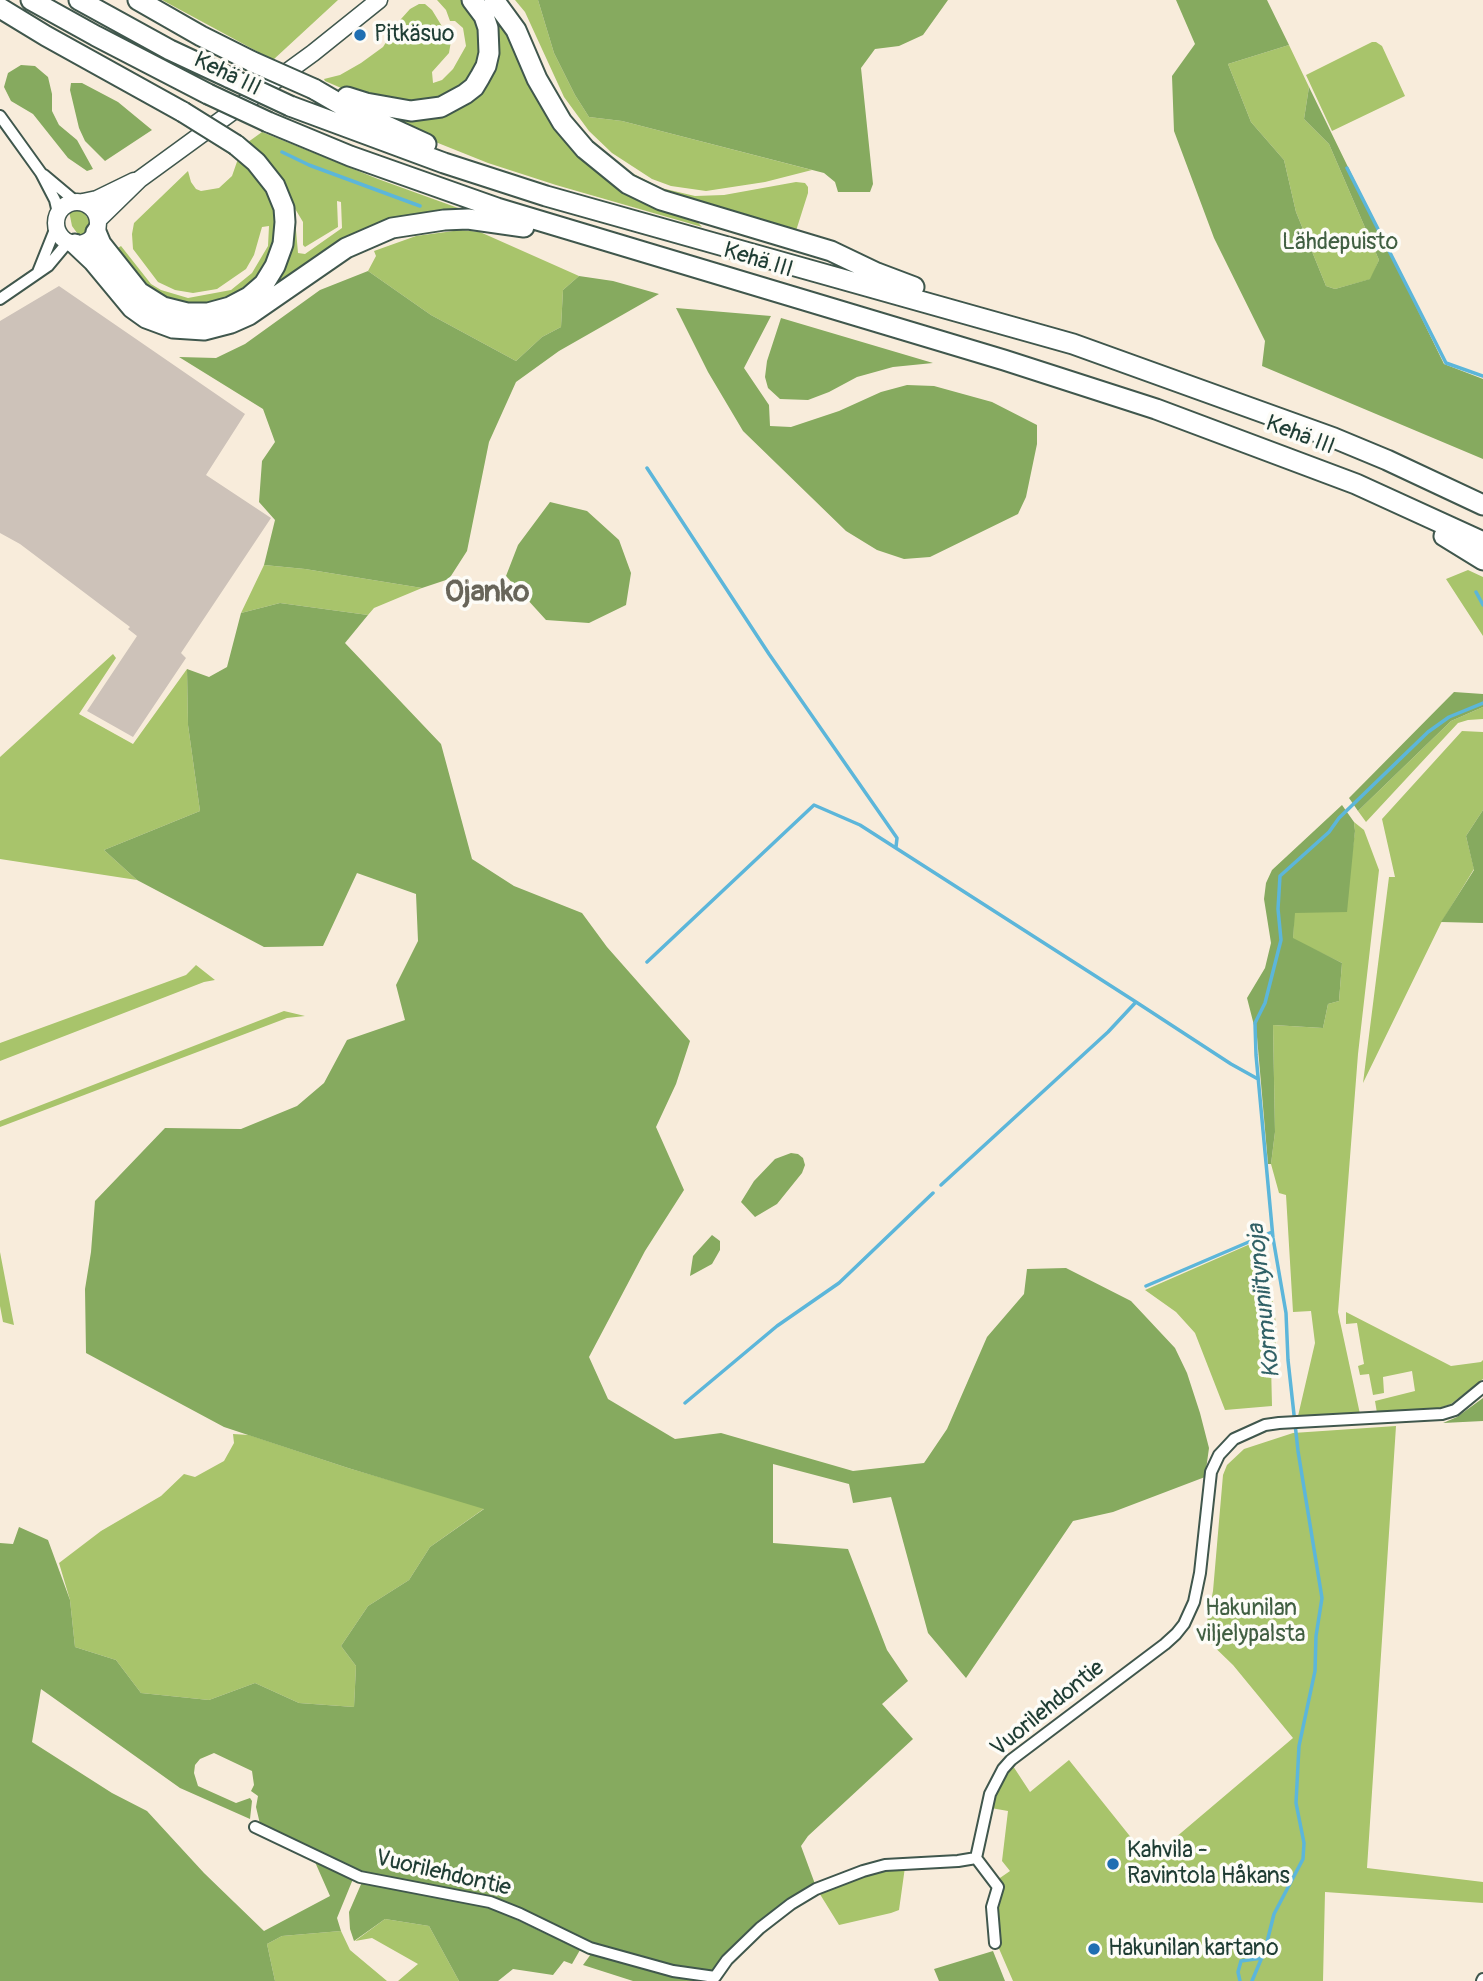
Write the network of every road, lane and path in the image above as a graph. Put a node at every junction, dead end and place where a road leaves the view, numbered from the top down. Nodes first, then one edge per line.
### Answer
1 (31, 0) edge
2 (79, 0) edge
3 (138, 0) edge
4 (368, 0) edge
5 (379, 0) edge
6 (472, 0) edge
7 (495, 0) edge
8 (0, 8) edge
9 (348, 24) junction
10 (314, 89) junction
11 (0, 116) edge
12 (41, 173) junction
13 (140, 179) junction
14 (79, 202) junction
15 (594, 209) junction
16 (57, 220) junction
17 (97, 226) junction
18 (580, 234) junction
19 (72, 243) junction
20 (38, 272) junction
21 (0, 299) edge
22 (1073, 344) junction
23 (1387, 460) junction
24 (1356, 484) junction
25 (1483, 490) edge
26 (1483, 505) edge
27 (1483, 542) edge
28 (1483, 560) edge
29 (1483, 1387) edge
30 (255, 1827) dead end
31 (976, 1858) junction
32 (995, 1943) dead end
33 (717, 1979) edge

1 - 18 highway, Kehä III, bridge
2 - 15 highway, Kehä III, bridge
3 - 10 highway, bridge
4 - 9 main road
5 - 9 main road
6 - 10 highway
7 - 22 highway
8 - 17 highway, bridge
9 - 13 main road
10 - 15 highway
11 - 12 street
12 - 14 street
12 - 16 street
13 - 14 main road
13 - 17 main road
14 - 16 main road
14 - 17 main road
15 - 22 highway, Kehä III
16 - 19 main road
16 - 20 street
17 - 19 main road
18 - 19 highway
18 - 24 highway, Kehä III
19 - 20 street
20 - 21 street
22 - 23 highway, Kehä III
23 - 25 highway
23 - 26 highway, Kehä III
24 - 27 highway, Kehä III
24 - 28 highway
29 - 31 street, Vuorilehdontie
30 - 33 street, Vuorilehdontie
31 - 32 street
31 - 33 street, Vuorilehdontie

